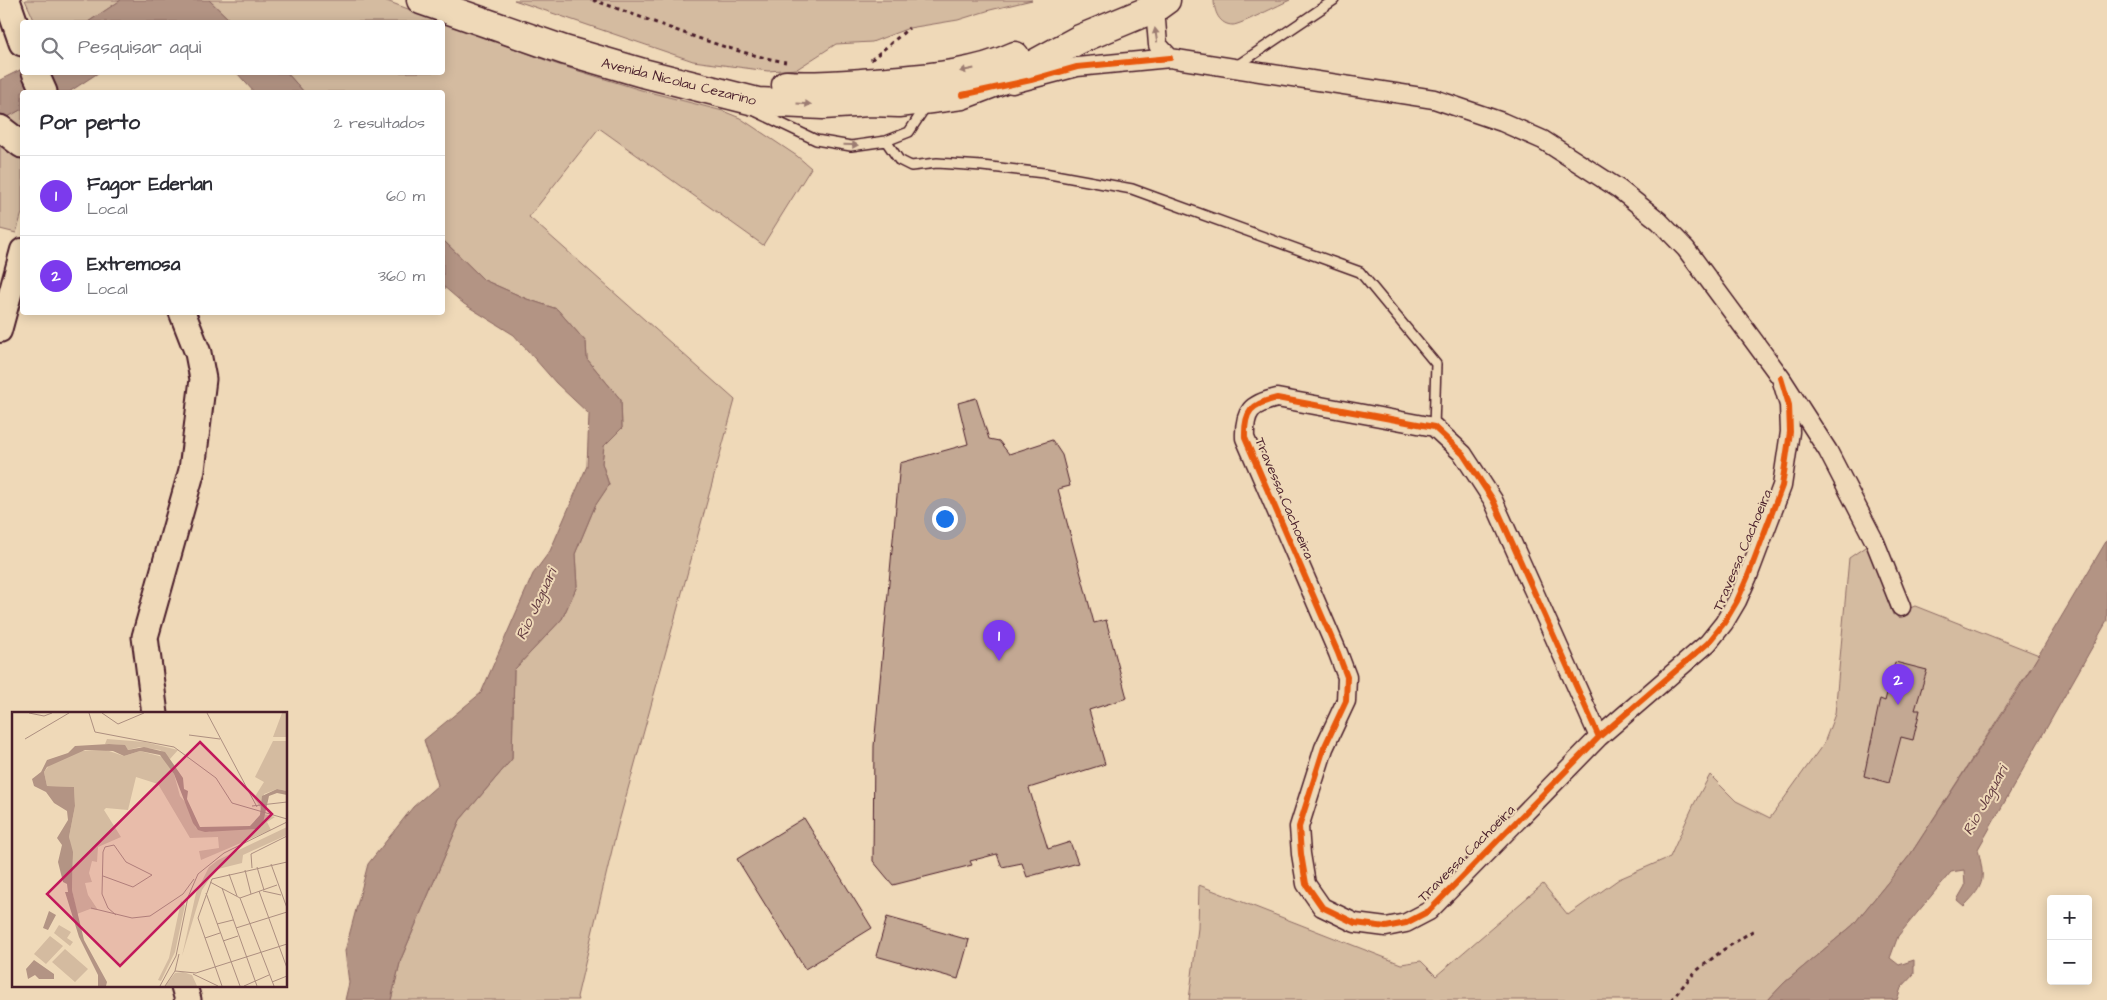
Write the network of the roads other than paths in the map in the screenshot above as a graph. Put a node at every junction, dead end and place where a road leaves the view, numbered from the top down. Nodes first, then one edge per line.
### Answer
1 (7, 0) edge
2 (421, 0) edge
3 (470, 0) edge
4 (1122, 0) edge
5 (1334, 0) edge
6 (1160, 4) edge
7 (20, 37) edge
8 (1170, 58) junction
9 (1234, 68) junction
10 (36, 75) edge
11 (710, 89) junction
12 (43, 90) edge
13 (962, 95) junction
14 (930, 100) junction
15 (886, 142) junction
16 (20, 257) edge
17 (20, 284) edge
18 (183, 315) edge
19 (3, 319) edge
20 (1781, 378) junction
21 (1434, 427) junction
22 (1901, 607) dead end
23 (155, 712) edge
24 (1599, 737) junction

1 - 7 main road
2 - 11 main road, Avenida Nicolau Cezarino
4 -> 3 main road, Avenida Nicolau Cezarino
5 - 9 lane
8 -> 6 street
6 - 13 main road, Avenida Nicolau Cezarino
8 - 9 street
8 - 13 street
9 - 20 street
10 - 12 main road
11 -> 14 main road, Avenida Nicolau Cezarino
11 -> 15 lane
13 - 14 main road, Avenida Nicolau Cezarino
14 - 15 lane
15 - 21 lane
16 - 19 street
17 - 19 street
18 - 23 main road
20 - 22 street
20 - 24 street, Travessa Cachoeira
21 - 24 street
21 - 24 street, Travessa Cachoeira

